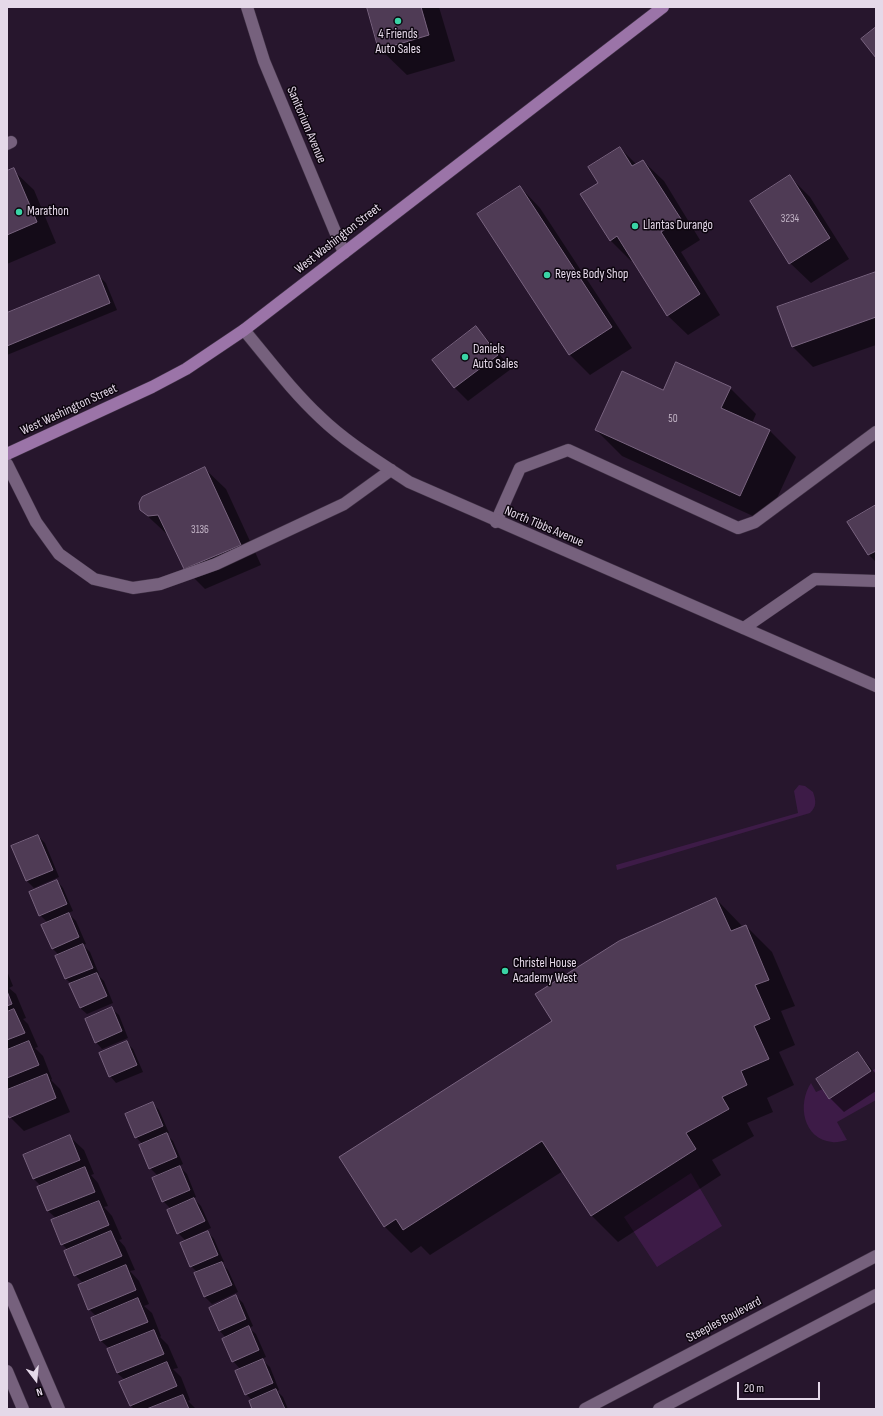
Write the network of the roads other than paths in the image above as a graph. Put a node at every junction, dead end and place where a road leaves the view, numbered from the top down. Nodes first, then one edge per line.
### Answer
1 (247, 7) edge
2 (663, 7) edge
3 (344, 252) junction
4 (244, 330) junction
5 (876, 432) edge
6 (7, 454) edge
7 (7, 464) edge
8 (390, 470) junction
9 (496, 522) junction
10 (876, 581) edge
11 (744, 628) junction
12 (876, 686) edge
13 (876, 1256) edge
14 (7, 1288) edge
15 (876, 1295) edge
16 (7, 1371) edge
17 (23, 1409) edge
18 (59, 1409) edge
19 (585, 1409) edge
20 (659, 1409) edge

1 - 3 street, Sanitorium Avenue
2 - 3 main road, West Washington Street
3 - 4 main road, West Washington Street
4 - 6 main road, West Washington Street
4 - 8 street, North Tibbs Avenue
5 - 9 street
7 - 8 street
8 - 9 street, North Tibbs Avenue
9 - 11 street, North Tibbs Avenue
10 - 11 street
11 - 12 street, North Tibbs Avenue
13 - 19 street, Steeples Boulevard
14 - 18 street
15 - 20 street
16 - 17 street

